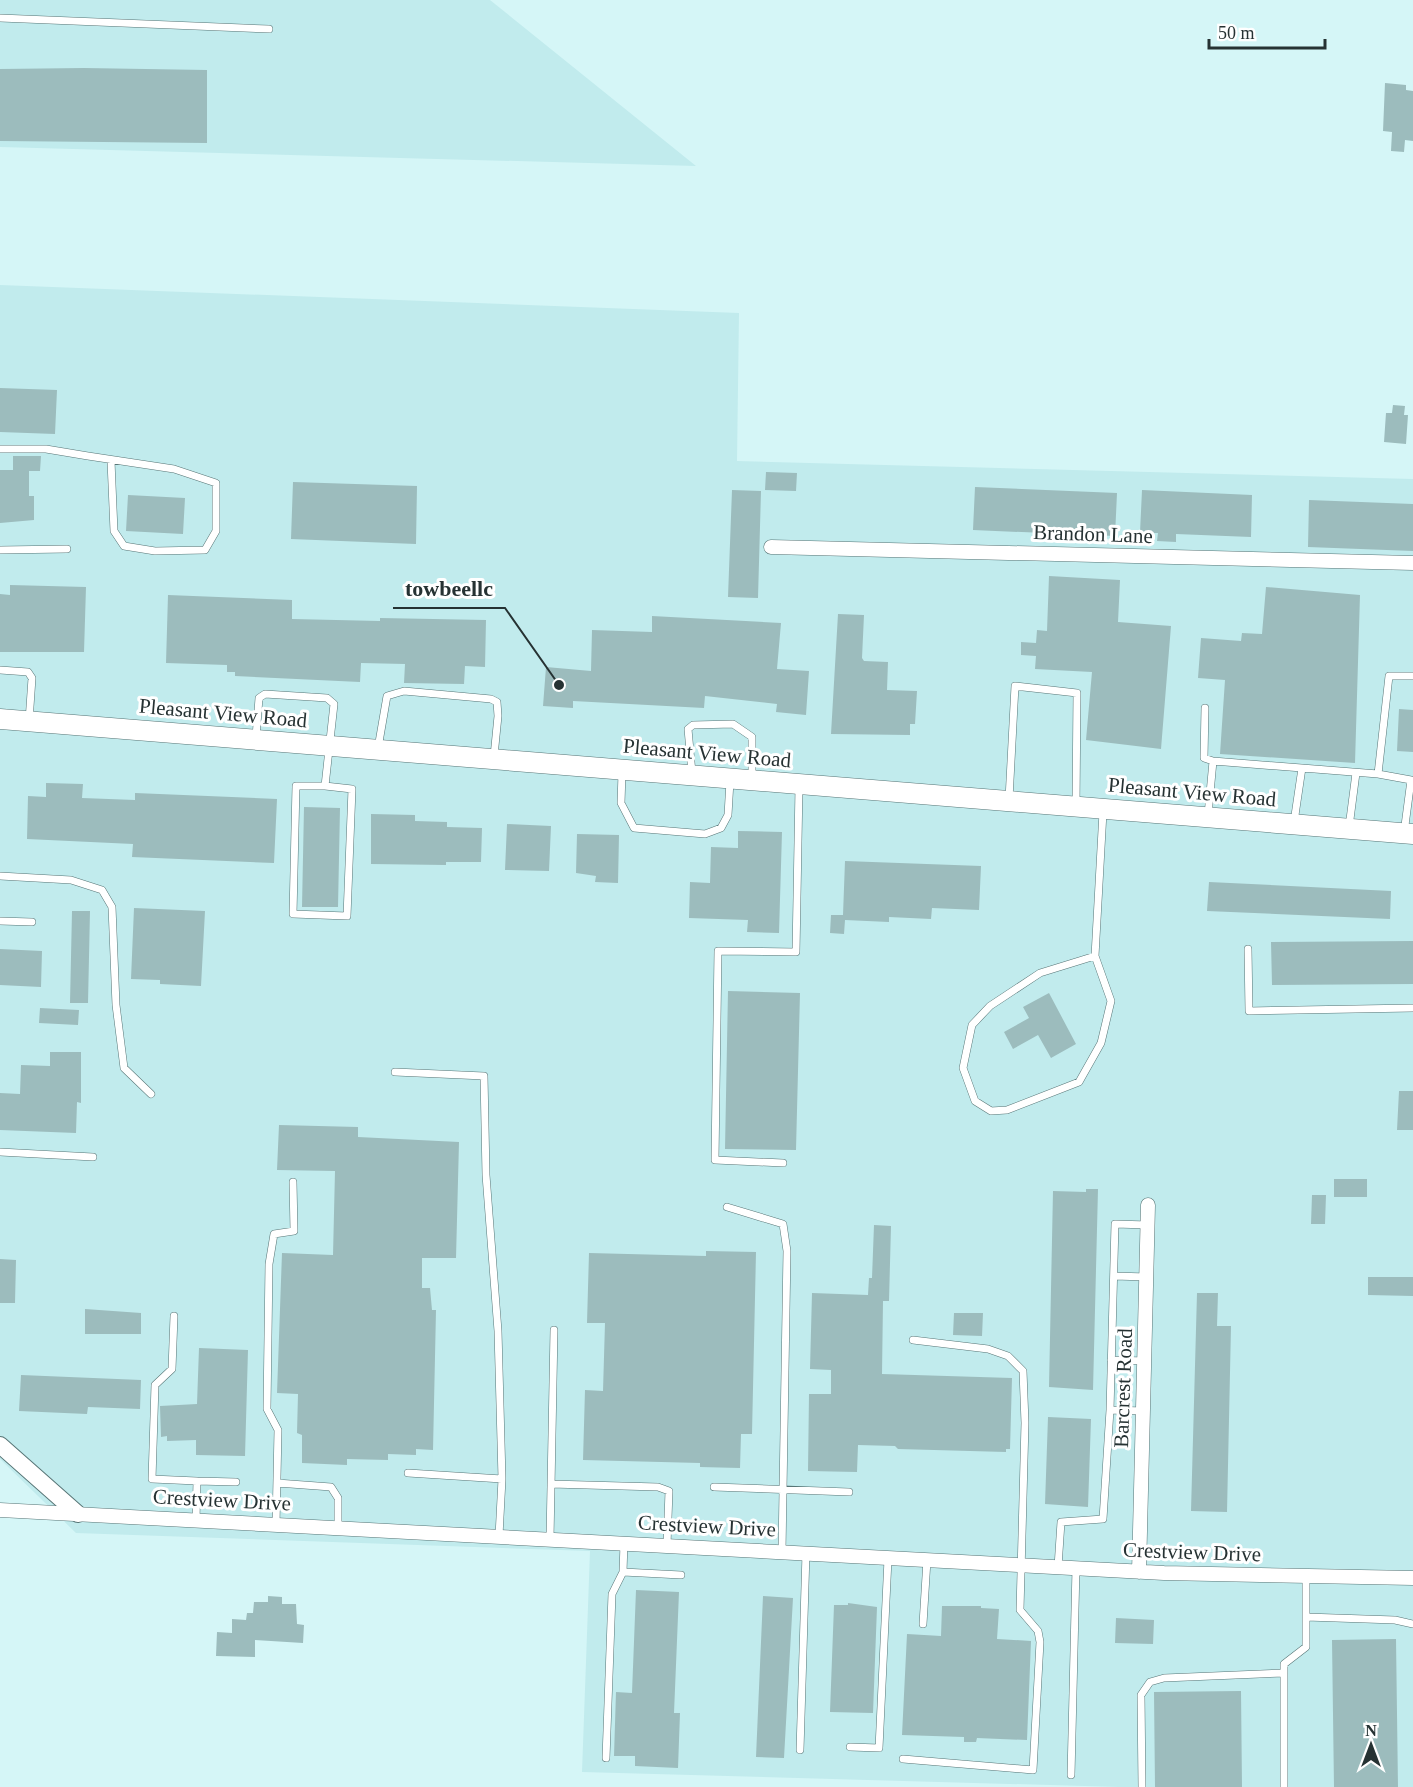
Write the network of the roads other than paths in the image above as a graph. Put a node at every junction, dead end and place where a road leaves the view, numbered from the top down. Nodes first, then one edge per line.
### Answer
1 (0, 18) edge
2 (269, 28) dead end
3 (0, 449) edge
4 (111, 461) junction
5 (771, 547) dead end
6 (67, 549) dead end
7 (0, 550) edge
8 (1413, 563) edge
9 (0, 670) edge
10 (1413, 676) edge
11 (1205, 708) dead end
12 (0, 719) edge
13 (29, 722) junction
14 (256, 740) junction
15 (328, 746) junction
16 (378, 750) junction
17 (494, 760) junction
18 (1213, 761) junction
19 (1302, 768) junction
20 (622, 770) junction
21 (1356, 773) junction
22 (1378, 774) junction
23 (692, 776) junction
24 (730, 779) junction
25 (1412, 780) edge
26 (752, 781) junction
27 (799, 784) junction
28 (325, 786) junction
29 (1009, 801) junction
30 (1076, 807) junction
31 (1104, 809) junction
32 (1208, 818) junction
33 (1293, 825) junction
34 (1349, 829) junction
35 (1410, 834) edge
36 (0, 876) edge
37 (0, 921) edge
38 (32, 922) dead end
39 (1248, 949) dead end
40 (1095, 956) junction
41 (1413, 1008) edge
42 (395, 1072) dead end
43 (151, 1094) dead end
44 (0, 1152) edge
45 (93, 1157) dead end
46 (783, 1162) dead end
47 (293, 1182) dead end
48 (1148, 1204) dead end
49 (728, 1207) dead end
50 (1148, 1225) junction
51 (1114, 1276) junction
52 (1147, 1277) junction
53 (174, 1316) dead end
54 (554, 1330) dead end
55 (913, 1340) dead end
56 (1111, 1360) junction
57 (1145, 1361) junction
58 (1110, 1410) junction
59 (1144, 1411) junction
60 (0, 1445) edge
61 (408, 1473) dead end
62 (502, 1479) junction
63 (197, 1480) junction
64 (236, 1482) dead end
65 (277, 1483) junction
66 (551, 1484) junction
67 (714, 1487) dead end
68 (783, 1491) junction
69 (849, 1492) dead end
70 (0, 1510) edge
71 (78, 1514) junction
72 (196, 1520) junction
73 (276, 1525) junction
74 (338, 1528) junction
75 (499, 1536) junction
76 (550, 1539) junction
77 (624, 1543) junction
78 (667, 1545) junction
79 (782, 1551) junction
80 (806, 1553) junction
81 (888, 1559) junction
82 (927, 1560) junction
83 (1021, 1565) junction
84 (1058, 1567) junction
85 (1076, 1568) junction
86 (623, 1572) junction
87 (1139, 1572) junction
88 (681, 1575) dead end
89 (1306, 1576) junction
90 (1413, 1578) edge
91 (1306, 1617) junction
92 (923, 1624) dead end
93 (1413, 1624) edge
94 (1284, 1673) junction
95 (850, 1748) dead end
96 (800, 1750) dead end
97 (606, 1758) dead end
98 (903, 1759) dead end
99 (1071, 1775) dead end
100 (1142, 1787) edge
101 (1284, 1787) edge

1 - 2 lane
3 - 4 lane
4 - 4 lane
5 - 8 street, Brandon Lane
6 - 7 lane
9 - 13 lane
10 - 22 lane
11 - 18 lane
12 - 13 main road, Pleasant View Road
13 - 14 main road, Pleasant View Road
14 - 15 main road, Pleasant View Road
14 - 15 lane
15 - 16 main road, Pleasant View Road
15 - 28 lane
16 - 17 main road, Pleasant View Road
16 - 17 lane
17 - 20 main road, Pleasant View Road
18 - 19 lane
18 - 32 lane
19 - 21 lane
19 - 33 lane
20 - 23 main road, Pleasant View Road
20 - 24 lane
21 - 22 lane
21 - 34 lane
22 - 25 lane
23 - 24 main road, Pleasant View Road
23 - 26 lane
24 - 26 main road, Pleasant View Road
25 - 35 lane
26 - 27 main road, Pleasant View Road
27 - 29 main road, Pleasant View Road
27 - 46 lane
28 - 28 lane
29 - 30 main road, Pleasant View Road
29 - 30 lane
30 - 31 main road, Pleasant View Road
31 - 32 main road, Pleasant View Road
31 - 40 lane
32 - 33 main road, Pleasant View Road
33 - 34 main road, Pleasant View Road
34 - 35 main road, Pleasant View Road
36 - 43 lane
37 - 38 lane
39 - 41 lane
40 - 40 lane
42 - 62 lane
44 - 45 lane
47 - 65 lane
48 - 50 street, Barcrest Road
49 - 68 lane
50 - 51 lane
50 - 52 street, Barcrest Road
51 - 52 lane
51 - 56 lane
52 - 57 street, Barcrest Road
53 - 63 lane
54 - 66 lane
55 - 83 lane
56 - 57 lane
56 - 58 lane
57 - 59 street, Barcrest Road
58 - 59 lane
58 - 84 lane
59 - 87 street, Barcrest Road
60 - 71 street
61 - 62 lane
62 - 75 lane
63 - 64 lane
63 - 72 lane
65 - 73 lane
65 - 74 lane
66 - 76 lane
66 - 78 lane
67 - 68 lane
68 - 69 lane
68 - 79 lane
70 - 71 street, Crestview Drive
71 - 72 street, Crestview Drive
72 - 73 street, Crestview Drive
73 - 74 street, Crestview Drive
74 - 75 street, Crestview Drive
75 - 76 street, Crestview Drive
76 - 77 street, Crestview Drive
77 - 78 street, Crestview Drive
77 - 86 lane
78 - 79 street, Crestview Drive
79 - 80 street, Crestview Drive
80 - 81 street, Crestview Drive
80 - 96 lane
81 - 82 street, Crestview Drive
81 - 95 lane
82 - 83 street, Crestview Drive
82 - 92 lane
83 - 84 street, Crestview Drive
83 - 98 lane
84 - 85 street, Crestview Drive
85 - 87 street, Crestview Drive
85 - 99 lane
86 - 88 lane
86 - 97 lane
87 - 89 street, Crestview Drive
89 - 90 street, Crestview Drive
89 - 91 lane
91 - 93 lane
91 - 94 lane
94 - 100 lane
94 - 101 lane

